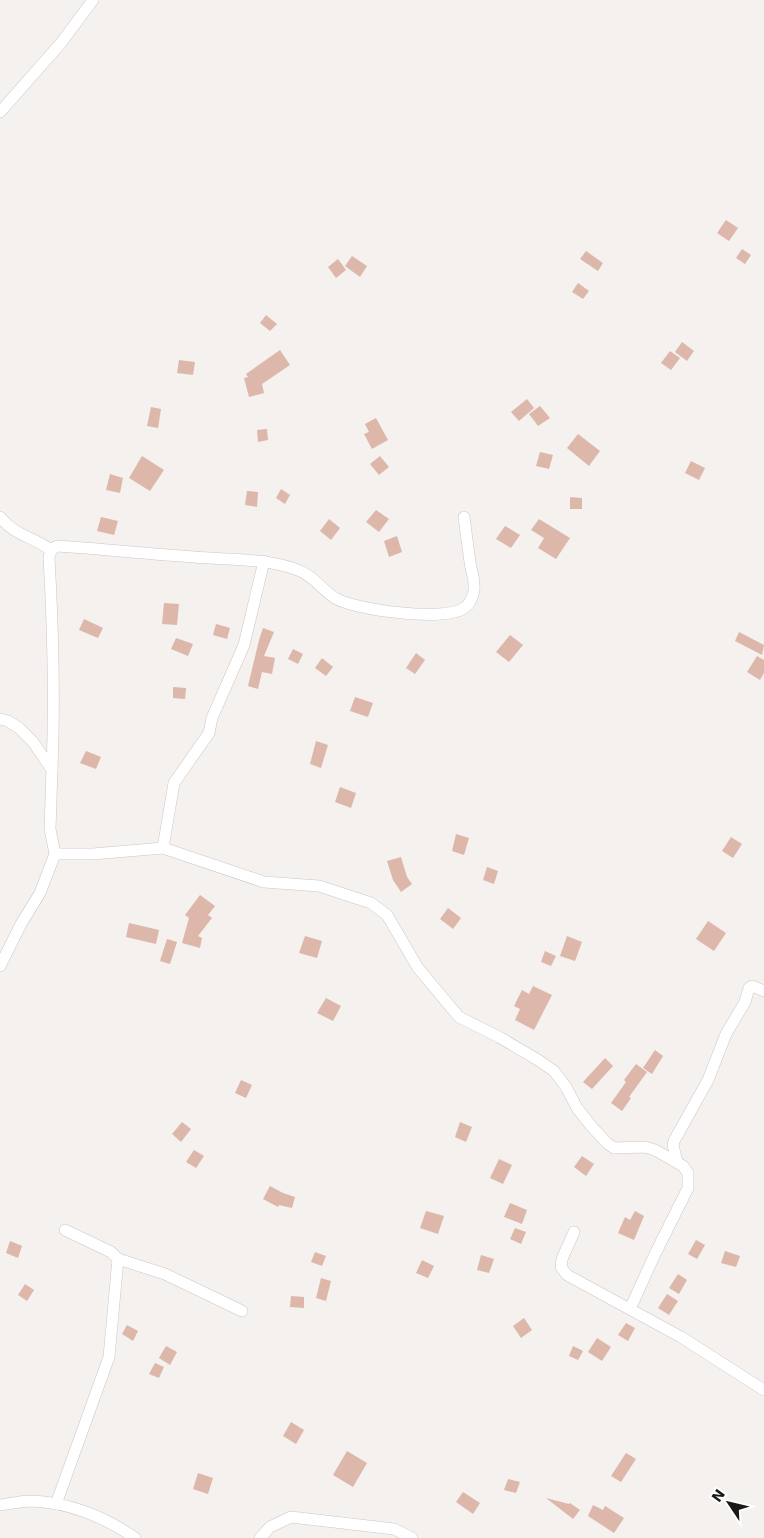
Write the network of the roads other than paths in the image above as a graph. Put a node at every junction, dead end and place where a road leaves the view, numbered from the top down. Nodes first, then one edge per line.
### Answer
1 (93, 0) edge
2 (0, 112) edge
3 (0, 517) edge
4 (464, 517) dead end
5 (50, 550) junction
6 (264, 561) junction
7 (0, 719) edge
8 (52, 770) junction
9 (164, 848) junction
10 (54, 854) junction
11 (0, 966) edge
12 (764, 990) edge
13 (677, 1162) junction
14 (65, 1230) dead end
15 (574, 1232) dead end
16 (118, 1259) junction
17 (630, 1309) junction
18 (242, 1310) dead end
19 (764, 1390) edge
20 (56, 1504) junction
21 (0, 1505) edge
22 (135, 1538) edge
23 (260, 1538) edge
24 (412, 1538) edge

1 - 2 street
3 - 5 street
4 - 6 street
5 - 6 street
5 - 8 street
6 - 9 street
7 - 8 street
8 - 10 street
9 - 10 street
9 - 13 street
10 - 11 street
12 - 13 street
13 - 17 street
14 - 16 street
15 - 17 street
16 - 18 street
16 - 20 street
17 - 19 street
20 - 21 street
20 - 22 street
23 - 24 street

